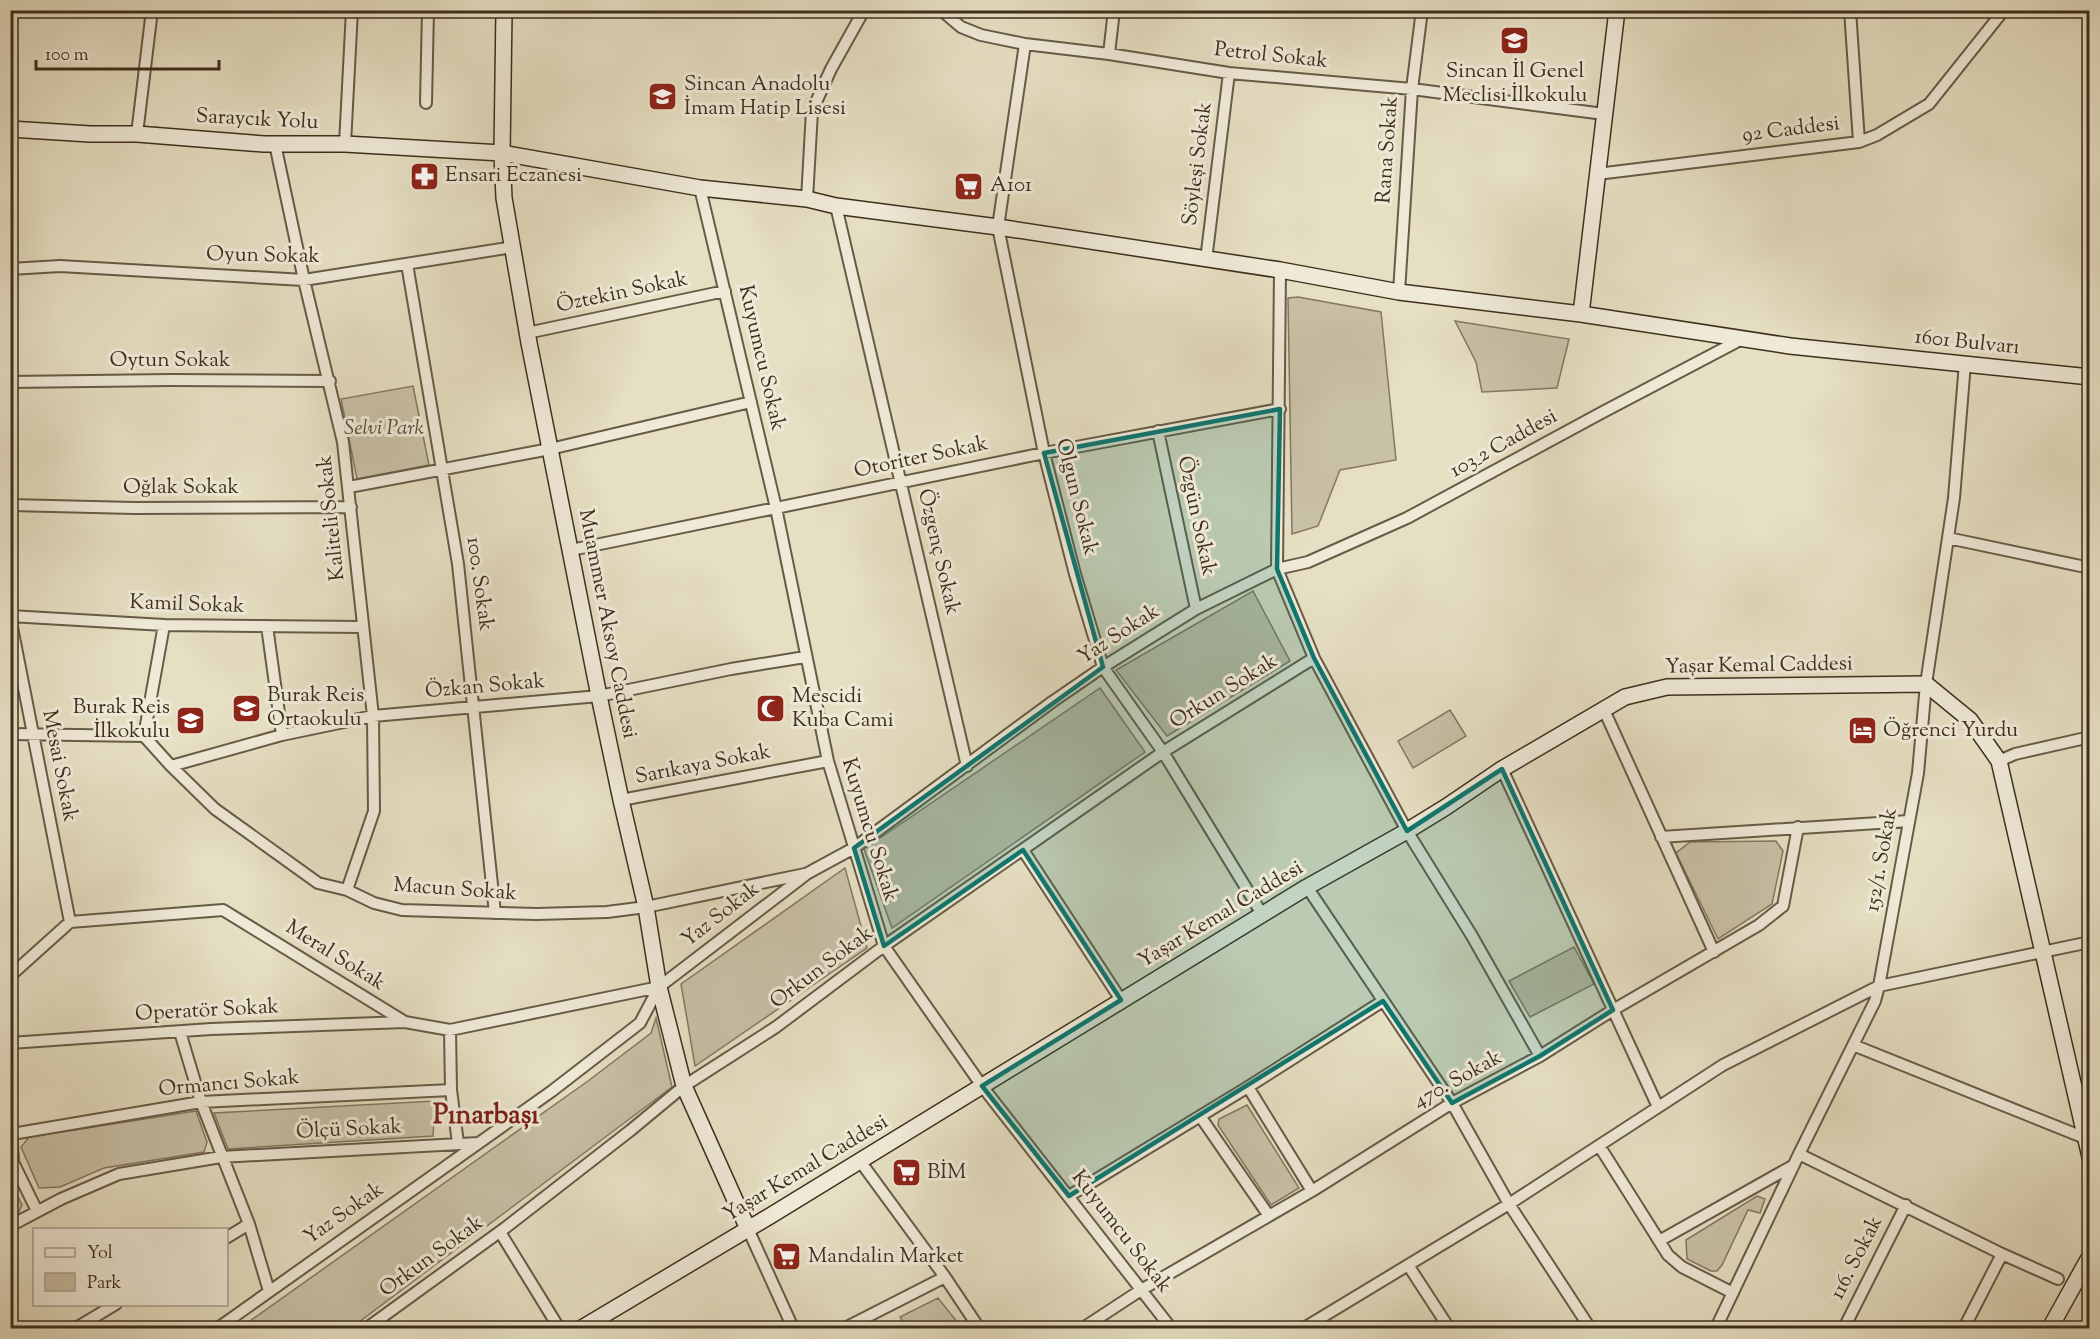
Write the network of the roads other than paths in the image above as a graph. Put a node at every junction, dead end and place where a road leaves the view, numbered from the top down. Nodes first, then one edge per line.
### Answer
1 (152, 10) edge
2 (352, 10) edge
3 (428, 10) edge
4 (504, 10) edge
5 (864, 10) edge
6 (941, 10) edge
7 (1114, 10) edge
8 (1422, 10) edge
9 (1617, 10) edge
10 (1850, 10) edge
11 (2004, 10) edge
12 (1025, 44) junction
13 (1109, 54) junction
14 (1229, 73) junction
15 (1412, 89) junction
16 (426, 103) dead end
17 (1604, 114) junction
18 (10, 129) edge
19 (137, 134) junction
20 (1859, 142) junction
21 (275, 144) junction
22 (345, 144) junction
23 (501, 153) junction
24 (1597, 174) junction
25 (700, 188) junction
26 (807, 199) junction
27 (836, 206) junction
28 (998, 228) junction
29 (513, 247) junction
30 (1206, 260) junction
31 (407, 264) junction
32 (10, 269) edge
33 (1280, 270) junction
34 (304, 280) junction
35 (725, 291) junction
36 (1399, 292) junction
37 (1581, 314) junction
38 (527, 333) junction
39 (1743, 339) junction
40 (1965, 363) junction
41 (2090, 377) edge
42 (330, 381) junction
43 (10, 382) edge
44 (751, 402) junction
45 (1280, 409) junction
46 (1158, 431) junction
47 (550, 449) junction
48 (1044, 453) junction
49 (441, 469) junction
50 (902, 482) junction
51 (349, 487) junction
52 (10, 505) edge
53 (351, 507) junction
54 (776, 508) junction
55 (1948, 538) junction
56 (571, 550) junction
57 (2090, 568) edge
58 (1277, 569) junction
59 (1196, 609) junction
60 (10, 616) edge
61 (164, 625) junction
62 (267, 626) junction
63 (362, 627) junction
64 (805, 657) junction
65 (1314, 658) junction
66 (1103, 668) junction
67 (1926, 684) junction
68 (599, 696) junction
69 (475, 708) junction
70 (1604, 710) junction
71 (372, 716) junction
72 (10, 734) edge
73 (32, 735) junction
74 (282, 735) junction
75 (144, 736) junction
76 (2090, 737) edge
77 (1163, 752) junction
78 (828, 761) junction
79 (1999, 762) junction
80 (171, 766) junction
81 (967, 766) junction
82 (1502, 769) junction
83 (621, 800) junction
84 (1909, 821) junction
85 (1798, 827) junction
86 (1407, 831) junction
87 (1661, 837) junction
88 (854, 848) junction
89 (1023, 850) junction
90 (808, 873) junction
91 (1307, 886) junction
92 (347, 890) junction
93 (646, 907) junction
94 (495, 913) junction
95 (1262, 914) junction
96 (69, 922) junction
97 (2090, 942) edge
98 (884, 946) junction
99 (1714, 952) junction
100 (2044, 952) junction
101 (10, 976) edge
102 (1879, 986) junction
103 (659, 987) junction
104 (1121, 1000) junction
105 (1383, 1001) junction
106 (1613, 1010) junction
107 (405, 1022) junction
108 (450, 1030) junction
109 (180, 1032) junction
110 (10, 1044) edge
111 (1853, 1045) junction
112 (1540, 1056) junction
113 (684, 1086) junction
114 (982, 1086) junction
115 (1248, 1087) junction
116 (451, 1090) junction
117 (201, 1102) junction
118 (1452, 1103) junction
119 (2084, 1105) edge
120 (1658, 1107) junction
121 (1200, 1116) junction
122 (11, 1130) edge
123 (2085, 1138) junction
124 (458, 1143) junction
125 (478, 1143) junction
126 (1600, 1147) junction
127 (221, 1157) junction
128 (2090, 1157) edge
129 (1796, 1160) junction
130 (860, 1161) junction
131 (12, 1163) edge
132 (1312, 1191) junction
133 (1069, 1196) junction
134 (1509, 1204) junction
135 (1906, 1205) junction
136 (37, 1211) junction
137 (1269, 1216) junction
138 (249, 1224) junction
139 (10, 1226) edge
140 (748, 1229) junction
141 (500, 1232) junction
142 (228, 1237) edge
143 (1659, 1241) junction
144 (2002, 1254) junction
145 (2090, 1256) edge
146 (1408, 1264) junction
147 (945, 1278) junction
148 (2058, 1279) dead end
149 (1141, 1290) junction
150 (269, 1291) junction
151 (1733, 1293) junction
152 (114, 1306) edge
153 (76, 1329) edge
154 (219, 1329) edge
155 (367, 1329) edge
156 (559, 1329) edge
157 (582, 1329) edge
158 (793, 1329) edge
159 (845, 1329) edge
160 (979, 1329) edge
161 (1083, 1329) edge
162 (1171, 1329) edge
163 (1304, 1329) edge
164 (1449, 1329) edge
165 (1590, 1329) edge
166 (1716, 1329) edge
167 (1844, 1329) edge
168 (1964, 1329) edge
169 (2050, 1329) edge

1 - 19 street
2 - 22 street
3 - 16 street
4 - 23 main road, Muammer Aksoy Caddesi
5 - 26 street
6 - 12 street, Petrol Sokak
7 - 13 street
8 - 15 street, Rana Sokak
9 - 17 main road
10 - 20 street, 92 Caddesi
11 - 20 street
12 - 13 street, Petrol Sokak
12 - 28 street, Olgun Sokak
13 - 14 street, Petrol Sokak
14 - 15 street, Petrol Sokak
14 - 30 street, Söyleşi Sokak
15 - 17 street, Petrol Sokak
15 - 36 street, Rana Sokak
17 - 24 main road
18 - 19 main road, Saraycık Yolu
19 - 21 main road, Saraycık Yolu
20 - 24 street, 92 Caddesi
21 - 22 main road, Saraycık Yolu
21 - 34 street, Kaliteli Sokak
22 - 23 main road, Saraycık Yolu
23 - 25 main road, Saraycık Yolu
23 - 29 main road, Muammer Aksoy Caddesi
24 - 37 main road
25 - 26 main road, Saraycık Yolu
25 - 35 street, Kuyumcu Sokak
26 - 27 main road, Saraycık Yolu
27 - 28 main road, Saraycık Yolu
27 - 50 street, Özgenç Sokak
28 - 30 main road, Saraycık Yolu
28 - 48 street, Olgun Sokak
29 - 31 street, Oyun Sokak
29 - 38 main road, Muammer Aksoy Caddesi
30 - 33 main road, 1601 Bulvarı
31 - 34 street, Oyun Sokak
31 - 49 street, 100. Sokak
32 - 34 street, Oyun Sokak
33 - 36 main road, 1601 Bulvarı
33 - 45 street
34 - 42 street, Kaliteli Sokak
35 - 38 street, Öztekin Sokak
35 - 44 street, Kuyumcu Sokak
36 - 37 main road, 1601 Bulvarı
37 - 39 main road, 1601 Bulvarı
38 - 47 main road, Muammer Aksoy Caddesi
39 - 40 main road, 1601 Bulvarı
39 - 58 street, 103_2 Caddesi
40 - 41 main road, 1601 Bulvarı
40 - 55 street, 152/1. Sokak
42 - 43 street, Oytun Sokak
42 - 51 street, Kaliteli Sokak
44 - 47 street
44 - 54 street, Kuyumcu Sokak
45 - 46 street, Otoriter Sokak
45 - 58 street
46 - 48 street, Otoriter Sokak
46 - 59 street, Özgün Sokak
47 - 49 street
47 - 56 main road, Muammer Aksoy Caddesi
48 - 50 street, Otoriter Sokak
48 - 66 street, Olgun Sokak
49 - 51 street
49 - 69 street, 100. Sokak
50 - 54 street, Otoriter Sokak
50 - 81 street, Özgenç Sokak
51 - 53 street, Kaliteli Sokak
52 - 53 street, Oğlak Sokak
53 - 63 street, Kaliteli Sokak
54 - 56 street, Otoriter Sokak
54 - 64 street, Kuyumcu Sokak
55 - 57 street
55 - 67 street, 152/1. Sokak
56 - 68 main road, Muammer Aksoy Caddesi
58 - 59 street, Yaz Sokak
58 - 65 street
59 - 66 street, Yaz Sokak
60 - 61 street, Kamil Sokak
60 - 73 street, Mesai Sokak
61 - 62 street, Kamil Sokak
61 - 75 street
62 - 63 street, Kamil Sokak
62 - 74 street
63 - 71 street, Kaliteli Sokak
64 - 68 street, Özkan Sokak
64 - 78 street, Kuyumcu Sokak
65 - 77 street, Orkun Sokak
65 - 86 street
66 - 77 street, Olgun Sokak
66 - 81 street, Yaz Sokak
67 - 70 main road, Yaşar Kemal Caddesi
67 - 79 main road
67 - 84 street, 152/1. Sokak
68 - 69 street, Özkan Sokak
68 - 83 main road, Muammer Aksoy Caddesi
69 - 71 street, Özkan Sokak
69 - 94 street, 100. Sokak
70 - 82 main road, Yaşar Kemal Caddesi
70 - 87 street
71 - 74 street, Özkan Sokak
71 - 92 street, Kaliteli Sokak
72 - 73 street
73 - 75 street
73 - 96 street, Mesai Sokak
74 - 80 street, Özkan Sokak
75 - 80 street, Macun Sokak
76 - 79 street
77 - 89 street, Orkun Sokak
77 - 95 street, Olgun Sokak
78 - 83 street, Sarıkaya Sokak
78 - 88 street, Kuyumcu Sokak
79 - 100 main road
80 - 92 street, Macun Sokak
81 - 88 street, Yaz Sokak
82 - 86 main road, Yaşar Kemal Caddesi
82 - 106 street
83 - 93 main road, Muammer Aksoy Caddesi
84 - 85 street
84 - 102 street, 152/1. Sokak
85 - 87 street
85 - 99 street, 470. Sokak
86 - 91 main road, Yaşar Kemal Caddesi
86 - 112 street
87 - 99 street
88 - 90 street, Yaz Sokak
88 - 98 street, Kuyumcu Sokak
89 - 98 street, Orkun Sokak
89 - 104 street
90 - 93 street, Macun Sokak
90 - 103 street, Yaz Sokak
91 - 95 main road, Yaşar Kemal Caddesi
91 - 105 street
92 - 94 street, Macun Sokak
93 - 94 street, Macun Sokak
93 - 103 main road, Muammer Aksoy Caddesi
95 - 104 main road, Yaşar Kemal Caddesi
96 - 101 street
96 - 107 street, Meral Sokak
97 - 100 street
98 - 113 street, Orkun Sokak
98 - 114 street, Kuyumcu Sokak
99 - 106 street, 470. Sokak
100 - 102 street
100 - 119 main road
102 - 111 street, 152/1. Sokak
102 - 120 street
103 - 108 street, Meral Sokak
103 - 113 main road, Muammer Aksoy Caddesi
103 - 125 street, Yaz Sokak
104 - 114 main road, Yaşar Kemal Caddesi
105 - 115 street
105 - 118 street
106 - 112 street, 470. Sokak
106 - 120 street
107 - 108 street, Meral Sokak
107 - 109 street, Operatör Sokak
108 - 116 street
109 - 110 street, Operatör Sokak
109 - 117 street
111 - 123 street
111 - 129 street, 152/1. Sokak
112 - 118 street, 470. Sokak
113 - 140 main road, Muammer Aksoy Caddesi
113 - 141 street, Orkun Sokak
114 - 130 main road, Yaşar Kemal Caddesi
114 - 133 street, Kuyumcu Sokak
115 - 121 street
115 - 132 street
116 - 117 street, Ormancı Sokak
116 - 124 street
117 - 122 street, Ormancı Sokak
117 - 127 street
118 - 132 street, 470. Sokak
118 - 134 street
119 - 123 main road
120 - 126 street
121 - 133 street
121 - 137 street
122 - 131 street
123 - 128 main road
124 - 125 street, Ölçü Sokak
124 - 127 street, Ölçü Sokak
125 - 150 street, Yaz Sokak
126 - 134 street
126 - 143 street
127 - 136 street, Ölçü Sokak
127 - 138 street
129 - 135 street
129 - 143 street
129 - 151 street, 152/1. Sokak
130 - 140 main road, Yaşar Kemal Caddesi
130 - 147 street
131 - 136 street
132 - 137 street, 470. Sokak
133 - 149 street, Kuyumcu Sokak
134 - 146 street
134 - 165 street
135 - 144 street
135 - 167 street, 116. Sokak
136 - 139 street, Ölçü Sokak
137 - 149 street, 470. Sokak
138 - 142 street
138 - 150 street
140 - 157 main road, Yaşar Kemal Caddesi
140 - 158 street
141 - 155 street, Orkun Sokak
141 - 156 street
143 - 151 street
144 - 148 street
144 - 168 street
145 - 169 main road
146 - 163 street
146 - 164 street
147 - 159 street
147 - 160 street
149 - 161 street, 470. Sokak
149 - 162 street, Kuyumcu Sokak
150 - 154 street, Yaz Sokak
151 - 166 street, 152/1. Sokak
152 - 153 street

